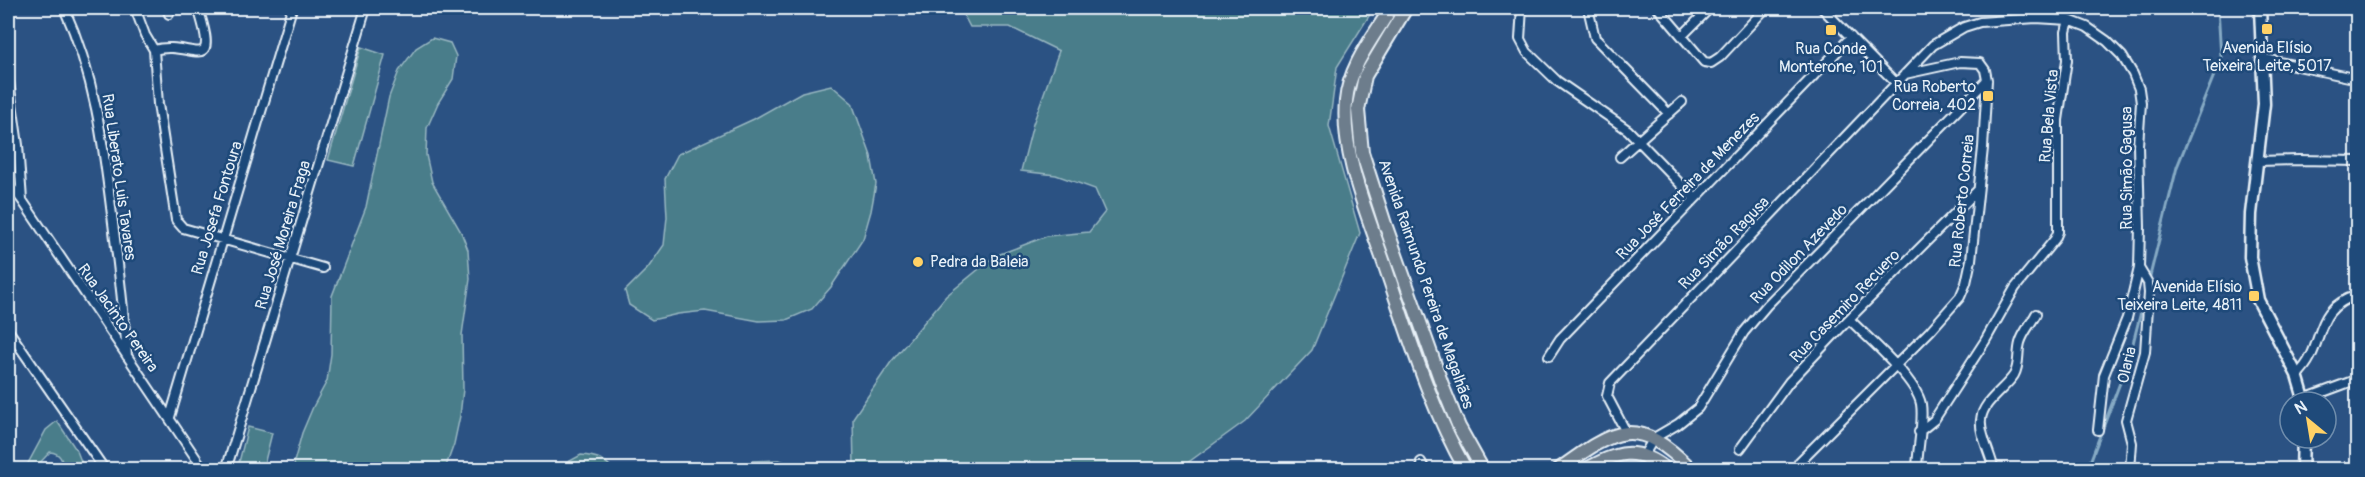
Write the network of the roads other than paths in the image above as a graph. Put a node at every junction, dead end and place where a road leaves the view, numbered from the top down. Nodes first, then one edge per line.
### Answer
1 (64, 8) edge
2 (135, 8) edge
3 (198, 8) edge
4 (292, 8) edge
5 (366, 8) edge
6 (1391, 8) edge
7 (1406, 8) edge
8 (1521, 8) edge
9 (1588, 8) edge
10 (1658, 8) edge
11 (1710, 8) edge
12 (1766, 8) edge
13 (1822, 8) edge
14 (2260, 8) edge
15 (2069, 20) junction
16 (1682, 36) junction
17 (1851, 37) junction
18 (154, 50) junction
19 (2261, 58) junction
20 (1905, 74) junction
21 (8, 75) edge
22 (2358, 79) edge
23 (1987, 80) junction
24 (1897, 84) junction
25 (1682, 102) dead end
26 (1669, 114) junction
27 (1639, 140) junction
28 (1620, 157) dead end
29 (2258, 161) junction
30 (2358, 161) edge
31 (8, 183) edge
32 (1978, 190) junction
33 (1695, 199) junction
34 (22, 200) junction
35 (222, 238) junction
36 (290, 259) junction
37 (323, 268) dead end
38 (2139, 268) junction
39 (2358, 295) edge
40 (2036, 314) dead end
41 (1849, 319) junction
42 (8, 330) edge
43 (127, 356) junction
44 (1550, 356) dead end
45 (1896, 366) junction
46 (2296, 375) junction
47 (2358, 379) edge
48 (2301, 390) edge
49 (2330, 390) edge
50 (170, 417) junction
51 (2098, 430) dead end
52 (1626, 432) junction
53 (1919, 432) junction
54 (1654, 438) junction
55 (1740, 449) dead end
56 (2303, 450) edge
57 (1644, 455) junction
58 (1421, 462) dead end
59 (1799, 462) dead end
60 (1586, 469) edge
61 (105, 470) edge
62 (204, 470) edge
63 (226, 470) edge
64 (1425, 470) edge
65 (1466, 470) edge
66 (1483, 470) edge
67 (1558, 470) edge
68 (1667, 470) edge
69 (1692, 470) edge
70 (1917, 470) edge
71 (1994, 470) edge
72 (2130, 470) edge
73 (2302, 470) edge

1 - 43 street, Rua Liberato Luis Tavares
2 - 18 street
3 - 18 street
4 - 35 street, Rua Josefa Fontoura
5 - 36 street, Rua José Moreira Fraga
6 - 65 main road, Avenida Raimundo Pereira de Magalhães
7 - 66 main road, Avenida Raimundo Pereira de Magalhães
8 - 27 street
9 - 26 street
10 - 16 street
11 - 16 street
12 - 16 street
13 - 17 street
14 - 19 main road
15 - 20 street, Rua Simão Gagusa
15 - 38 street, Rua Simão Gagusa
15 - 53 street, Rua Bela Vista
17 - 24 street
17 - 33 street, Rua José Ferreira de Menezes
18 - 35 street
19 - 22 street
19 - 29 main road
20 - 23 street
20 - 24 street, Rua Simão Gagusa
21 - 34 street
23 - 32 street, Rua Roberto Correia
23 - 54 street, Rua Odilon Azevedo
24 - 52 street, Rua Simão Ragusa
25 - 26 street
26 - 27 street
27 - 28 street
27 - 33 street
29 - 30 street
29 - 46 main road
31 - 34 street, Rua Jacinto Pereira
32 - 41 street, Rua Casemiro Recuero
32 - 45 street, Rua Roberto Correia
33 - 44 street, Rua José Ferreira de Menezes
34 - 43 street, Rua Jacinto Pereira
35 - 36 street
35 - 50 street, Rua Josefa Fontoura
36 - 37 street
36 - 63 street, Rua José Moreira Fraga
38 - 51 street, Rua Simão Gagusa
38 - 72 street, Olaria
39 - 46 street
40 - 71 street
41 - 45 street
41 - 55 street, Rua Casemiro Recuero
42 - 61 street
43 - 50 street, Rua Jacinto Pereira
45 - 53 street
45 - 59 street, Rua Roberto Correia
46 - 48 main road
47 - 49 street
50 - 62 street, Rua Jacinto Pereira
52 - 54 main road
52 - 60 main road
52 - 67 main road
53 - 70 street
54 - 57 street, Rua Odilon Azevedo
54 - 69 main road
56 - 73 main road
57 - 60 main road
57 - 68 main road
58 - 64 street

